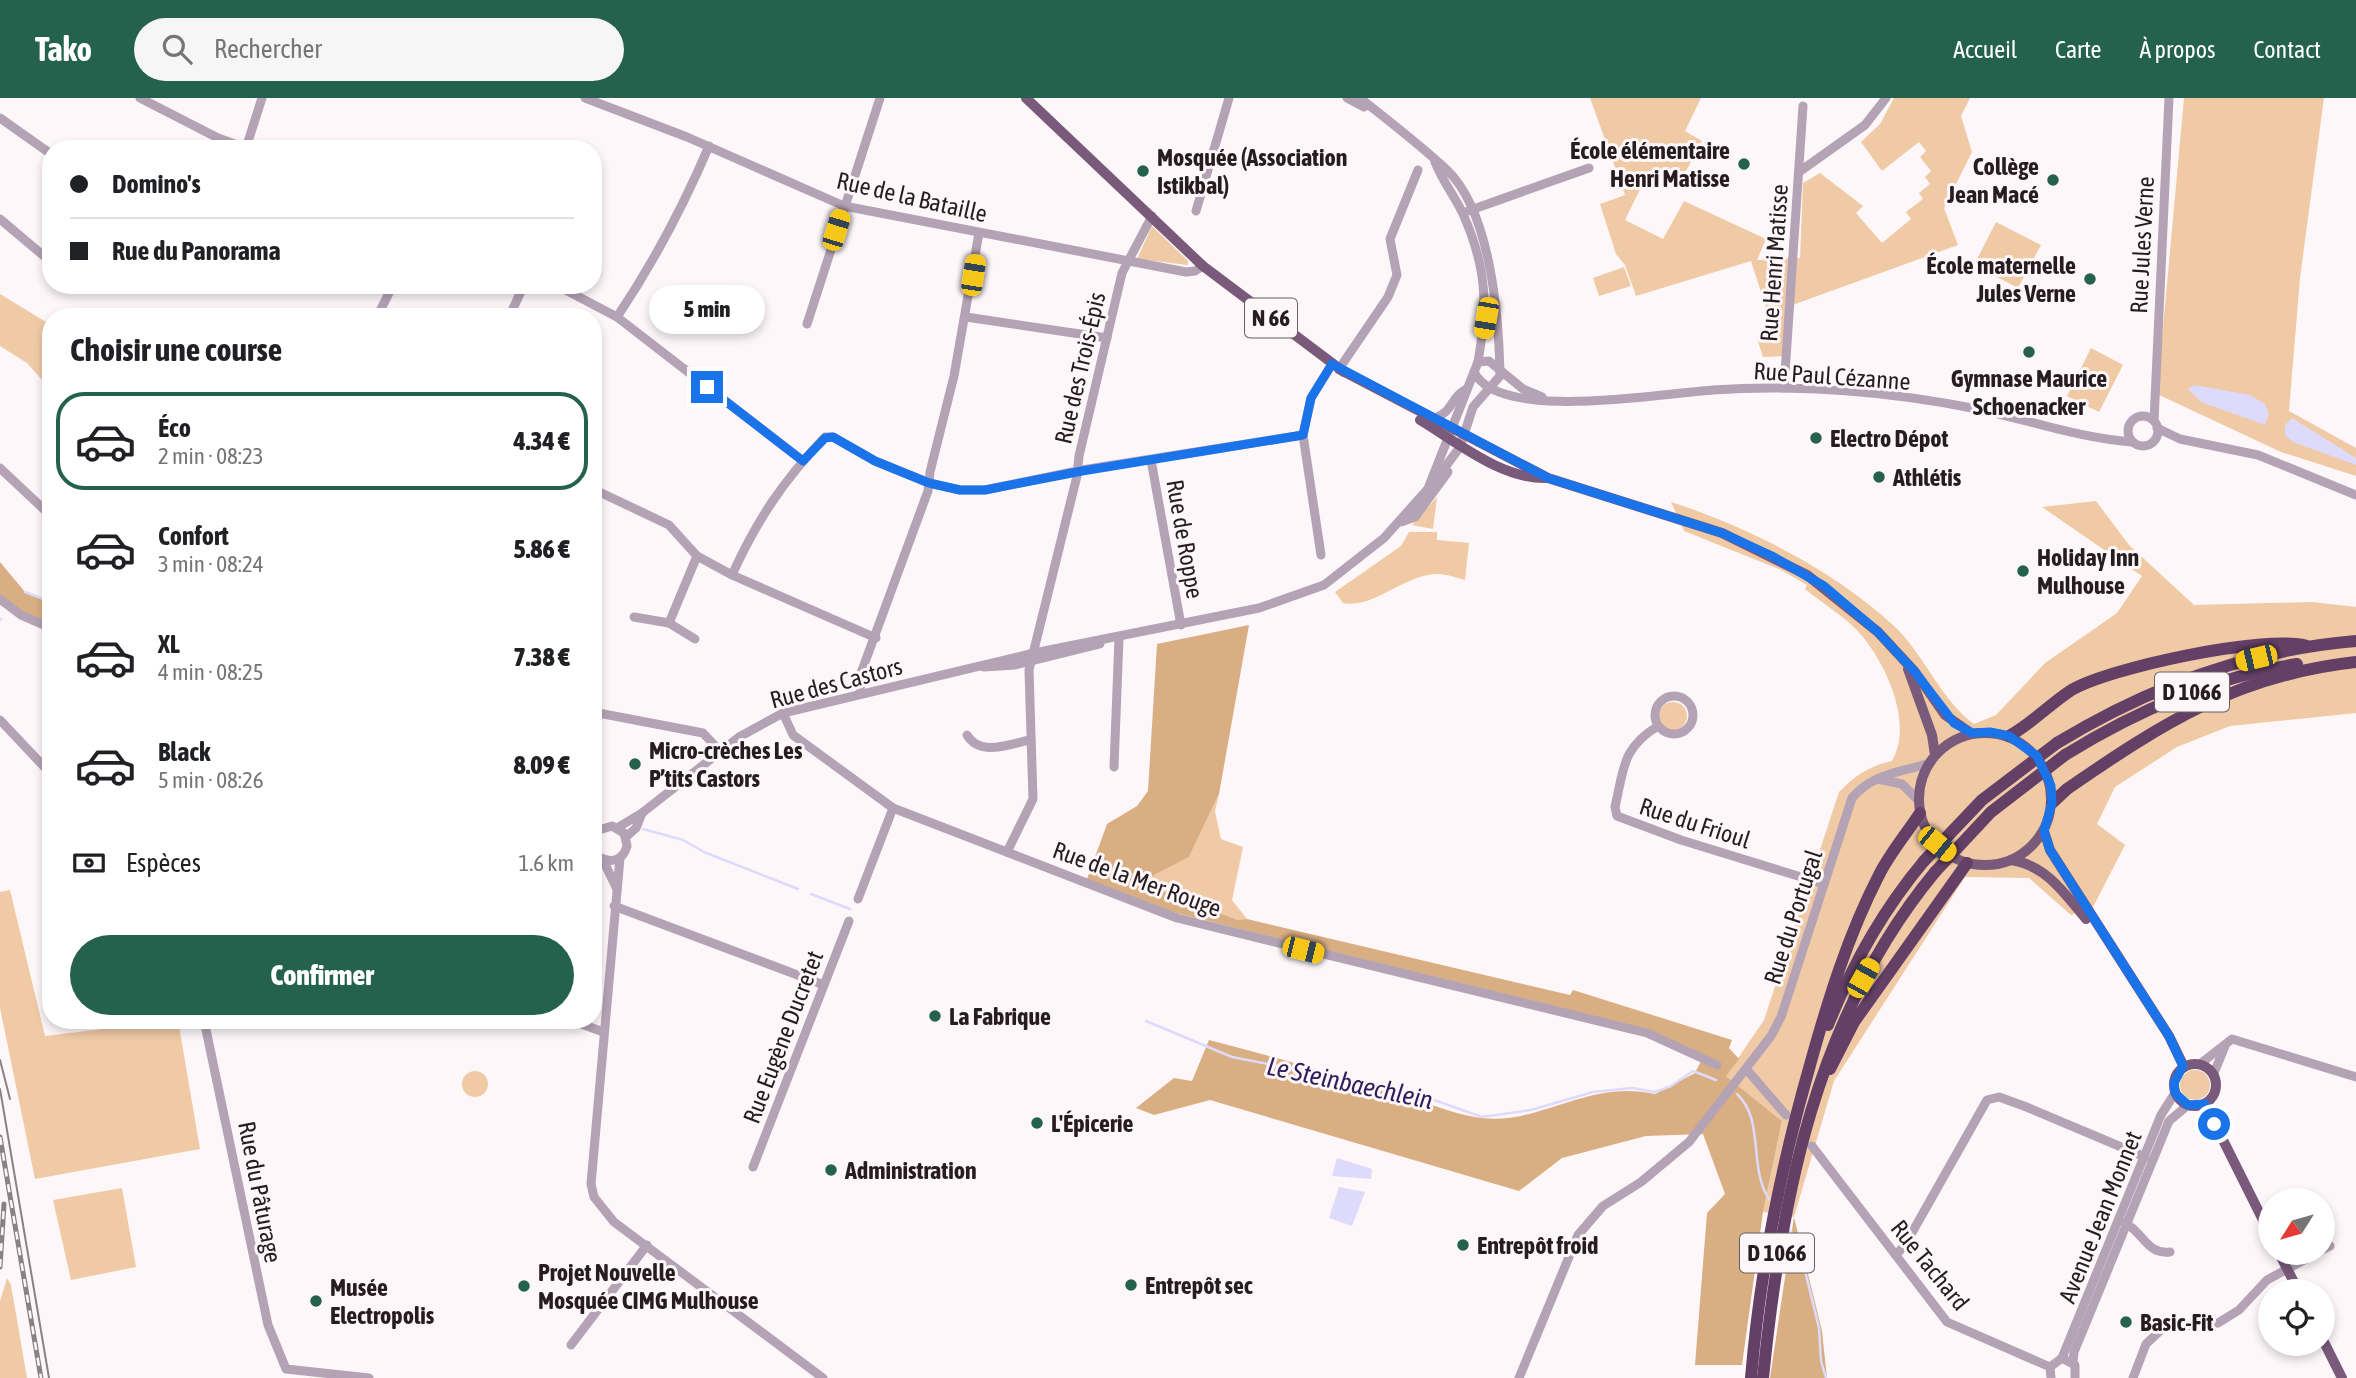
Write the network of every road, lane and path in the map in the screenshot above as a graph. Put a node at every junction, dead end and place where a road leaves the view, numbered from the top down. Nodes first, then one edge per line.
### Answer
1 (141, 98) edge
2 (262, 98) edge
3 (585, 98) edge
4 (880, 98) edge
5 (1026, 98) edge
6 (1229, 98) edge
7 (1347, 98) edge
8 (1360, 98) edge
9 (1886, 98) edge
10 (2169, 98) edge
11 (1803, 106) dead end
12 (1380, 114) junction
13 (0, 118) edge
14 (218, 138) joint
15 (224, 140) edge
16 (249, 140) edge
17 (709, 146) junction
18 (42, 148) edge
19 (1590, 168) dead end
20 (1418, 170) dead end
21 (1799, 172) junction
22 (844, 206) junction
23 (1196, 211) dead end
24 (1467, 212) junction
25 (1152, 216) junction
26 (0, 219) edge
27 (979, 233) junction
28 (42, 254) edge
29 (1130, 261) junction
30 (1203, 266) junction
31 (573, 294) edge
32 (600, 308) edge
33 (602, 309) edge
34 (617, 317) junction
35 (966, 317) junction
36 (807, 324) dead end
37 (1107, 338) junction
38 (1478, 362) junction
39 (1336, 366) junction
40 (1500, 369) junction
41 (1474, 372) junction
42 (1784, 388) junction
43 (1488, 389) junction
44 (1467, 390) junction
45 (2154, 393) junction
46 (1546, 399) junction
47 (2141, 416) junction
48 (1432, 419) junction
49 (2129, 425) junction
50 (2156, 425) junction
51 (1449, 433) junction
52 (1462, 434) junction
53 (1303, 435) junction
54 (2111, 438) junction
55 (2180, 439) junction
56 (2132, 442) junction
57 (2153, 442) junction
58 (1465, 449) junction
59 (1151, 460) junction
60 (803, 461) junction
61 (0, 468) edge
62 (1077, 472) junction
63 (1548, 478) junction
64 (929, 483) junction
65 (1429, 488) junction
66 (602, 493) edge
67 (2356, 495) edge
68 (42, 508) edge
69 (1400, 522) junction
70 (1321, 555) dead end
71 (697, 556) junction
72 (732, 575) junction
73 (0, 599) edge
74 (634, 617) dead end
75 (669, 623) junction
76 (42, 624) edge
77 (1181, 625) junction
78 (876, 638) junction
79 (1118, 638) junction
80 (695, 639) dead end
81 (2356, 641) edge
82 (2307, 646) junction
83 (2356, 656) edge
84 (1033, 657) junction
85 (2356, 662) edge
86 (1906, 663) junction
87 (860, 694) junction
88 (783, 713) junction
89 (602, 714) edge
90 (0, 720) edge
91 (1658, 726) junction
92 (1972, 733) junction
93 (967, 735) dead end
94 (2009, 736) junction
95 (1030, 740) junction
96 (720, 751) junction
97 (1932, 759) junction
98 (42, 764) edge
99 (1114, 767) dead end
100 (1876, 779) junction
101 (2052, 803) junction
102 (1920, 807) junction
103 (894, 808) junction
104 (642, 813) junction
105 (602, 826) edge
106 (617, 828) junction
107 (2044, 831) junction
108 (626, 837) junction
109 (1007, 852) junction
110 (620, 858) junction
111 (603, 860) joint
112 (2011, 860) junction
113 (1967, 863) junction
114 (1824, 884) junction
115 (615, 887) junction
116 (858, 899) dead end
117 (614, 906) junction
118 (849, 921) dead end
119 (2123, 965) junction
120 (824, 985) junction
121 (206, 1029) edge
122 (595, 1029) edge
123 (603, 1032) junction
124 (2225, 1046) junction
125 (2200, 1063) junction
126 (1717, 1065) dead end
127 (2183, 1066) junction
128 (1747, 1070) junction
129 (2214, 1073) junction
130 (2356, 1077) edge
131 (1819, 1081) junction
132 (1804, 1084) junction
133 (2175, 1093) junction
134 (2205, 1104) junction
135 (2188, 1105) junction
136 (1786, 1115) dead end
137 (1812, 1146) dead end
138 (2145, 1157) junction
139 (753, 1167) dead end
140 (2258, 1210) edge
141 (2123, 1222) junction
142 (647, 1245) junction
143 (2170, 1252) dead end
144 (1896, 1255) junction
145 (2285, 1265) edge
146 (2294, 1265) edge
147 (2287, 1269) junction
148 (2292, 1279) edge
149 (571, 1346) dead end
150 (2331, 1356) edge
151 (2062, 1358) junction
152 (2073, 1362) junction
153 (2050, 1367) junction
154 (338, 1376) edge
155 (369, 1378) edge
156 (824, 1378) edge
157 (1519, 1378) edge
158 (1751, 1378) edge
159 (1763, 1378) edge
160 (2051, 1378) edge
161 (2077, 1378) edge
162 (2133, 1378) edge
163 (2343, 1378) edge

1 - 14 street
2 - 16 street
3 - 17 street, Rue de la Bataille
4 - 22 street
5 - 25 main road, N 66
6 - 23 street
7 - 12 street
8 - 12 street
9 - 21 street, Rue Henri Matisse
10 - 45 street, Rue Jules Verne
11 - 21 street
12 - 24 street
13 - 18 street
14 - 15 street
17 - 22 street, Rue de la Bataille
17 - 34 street
19 - 24 street
20 - 39 street
21 - 42 street, Rue Henri Matisse
22 - 27 street, Rue de la Bataille
22 - 36 street
24 - 38 street, Rue des Castors
24 - 40 street
25 - 29 street, Rue des Trois-Épis
25 - 30 main road, N 66
26 - 28 street
27 - 29 street, Rue de la Bataille
27 - 35 street
29 - 30 street, Rue de la Bataille
29 - 37 street, Rue des Trois-Épis
30 - 39 main road, N 66
31 - 32 street
33 - 34 street
34 - 60 street
35 - 37 street
35 - 64 street
37 - 62 street, Rue des Trois-Épis
38 - 40 street
38 - 41 street, Rue des Castors
39 - 48 main road, N 66
39 - 51 main road, N 66
39 - 53 street
40 - 43 street
40 - 46 street, Rue Paul Cézanne
41 - 43 street
41 - 44 street, Rue des Castors
42 - 46 street, Rue Paul Cézanne
42 - 54 street, Rue Paul Cézanne
43 - 46 street, Rue Paul Cézanne
43 - 52 street
44 - 48 street
44 - 51 street, Rue des Castors
45 - 47 street, Rue Jules Verne
45 - 50 street, Rue Jules Verne
47 - 49 street
47 - 50 street
48 - 51 main road, N 66
49 - 54 street
49 - 56 street
50 - 55 street
50 - 57 street
51 - 52 main road, N 66
51 - 58 main road, N 66
51 - 65 street, Rue des Castors
52 - 58 street
52 - 63 main road, N 66
53 - 59 street
53 - 70 street
54 - 56 street, Rue Paul Cézanne
55 - 57 street
55 - 67 street
56 - 57 street
58 - 63 main road, N 66
58 - 65 street, Rue des Castors
58 - 69 street
59 - 62 street
59 - 77 street, Rue de Roppe
60 - 64 street
60 - 72 street
61 - 68 street
62 - 64 street
62 - 84 street, Rue des Trois-Épis
63 - 86 main road, N 66
64 - 78 street
65 - 69 street, Rue des Castors
66 - 71 street
69 - 77 street, Rue des Castors
71 - 72 street
71 - 75 street
72 - 78 street
73 - 76 street
74 - 75 street
75 - 80 street
77 - 79 street, Rue des Castors
78 - 87 street
79 - 84 street, Rue des Castors
79 - 99 street
81 - 82 highway, D 1066
82 - 94 highway
82 - 132 highway, D 1066, bridge
83 - 131 highway, D 1066, bridge
84 - 87 street, Rue des Castors
84 - 95 street, Rue des Trois-Épis
85 - 101 highway
86 - 92 main road, N 66
86 - 97 main road, N 66
87 - 88 street, Rue des Castors
88 - 96 street, Rue des Castors
88 - 103 street, Rue de la Mer Rouge
89 - 96 street
90 - 98 street
91 - 91 street
91 - 114 street, Rue du Frioul
92 - 94 main road
92 - 97 main road
93 - 95 street
94 - 101 main road
95 - 109 street, Rue des Trois-Épis
96 - 104 street, Rue des Castors
97 - 100 street, Rue du Portugal
97 - 102 main road
100 - 102 street
100 - 114 street, Rue du Portugal
101 - 107 main road
102 - 113 main road
102 - 132 highway
103 - 109 street, Rue de la Mer Rouge
103 - 116 street
104 - 106 street, Rue des Castors
104 - 108 street, Rue des Castors
105 - 106 street
106 - 108 street
107 - 112 main road
107 - 119 main road
108 - 110 street, Rue des Castors
109 - 126 street, Rue de la Mer Rouge
110 - 111 street
110 - 115 street, Rue des Castors
111 - 115 street
112 - 113 main road
112 - 119 main road
113 - 131 highway
114 - 128 street, Rue du Portugal
115 - 117 street, Rue des Castors
117 - 120 street
117 - 123 street, Rue des Castors
118 - 120 street, Rue Eugène Ducretet
119 - 127 main road
120 - 139 street, Rue Eugène Ducretet
121 - 154 street, Rue du Pâturage
122 - 123 street
123 - 142 street, Rue des Castors
124 - 125 street
124 - 129 street
124 - 130 street
125 - 127 main road
125 - 129 main road
127 - 133 main road
128 - 136 street
128 - 157 street, Rue du Portugal
129 - 134 main road
131 - 159 highway, D 1066
132 - 158 highway, D 1066
133 - 135 main road
133 - 138 street, Avenue Jean Monnet
134 - 135 main road
134 - 140 main road
135 - 141 street, Avenue Jean Monnet
137 - 144 street, Rue Tachard
138 - 141 street, Avenue Jean Monnet
138 - 144 street
141 - 143 street
141 - 151 street, Avenue Jean Monnet
141 - 152 street, Avenue Jean Monnet
142 - 149 street
142 - 156 street
144 - 153 street, Rue Tachard
145 - 147 main road
146 - 147 street
147 - 148 main road
147 - 162 street
150 - 163 main road
151 - 152 street
151 - 153 street
152 - 161 street
153 - 160 street
154 - 155 street

